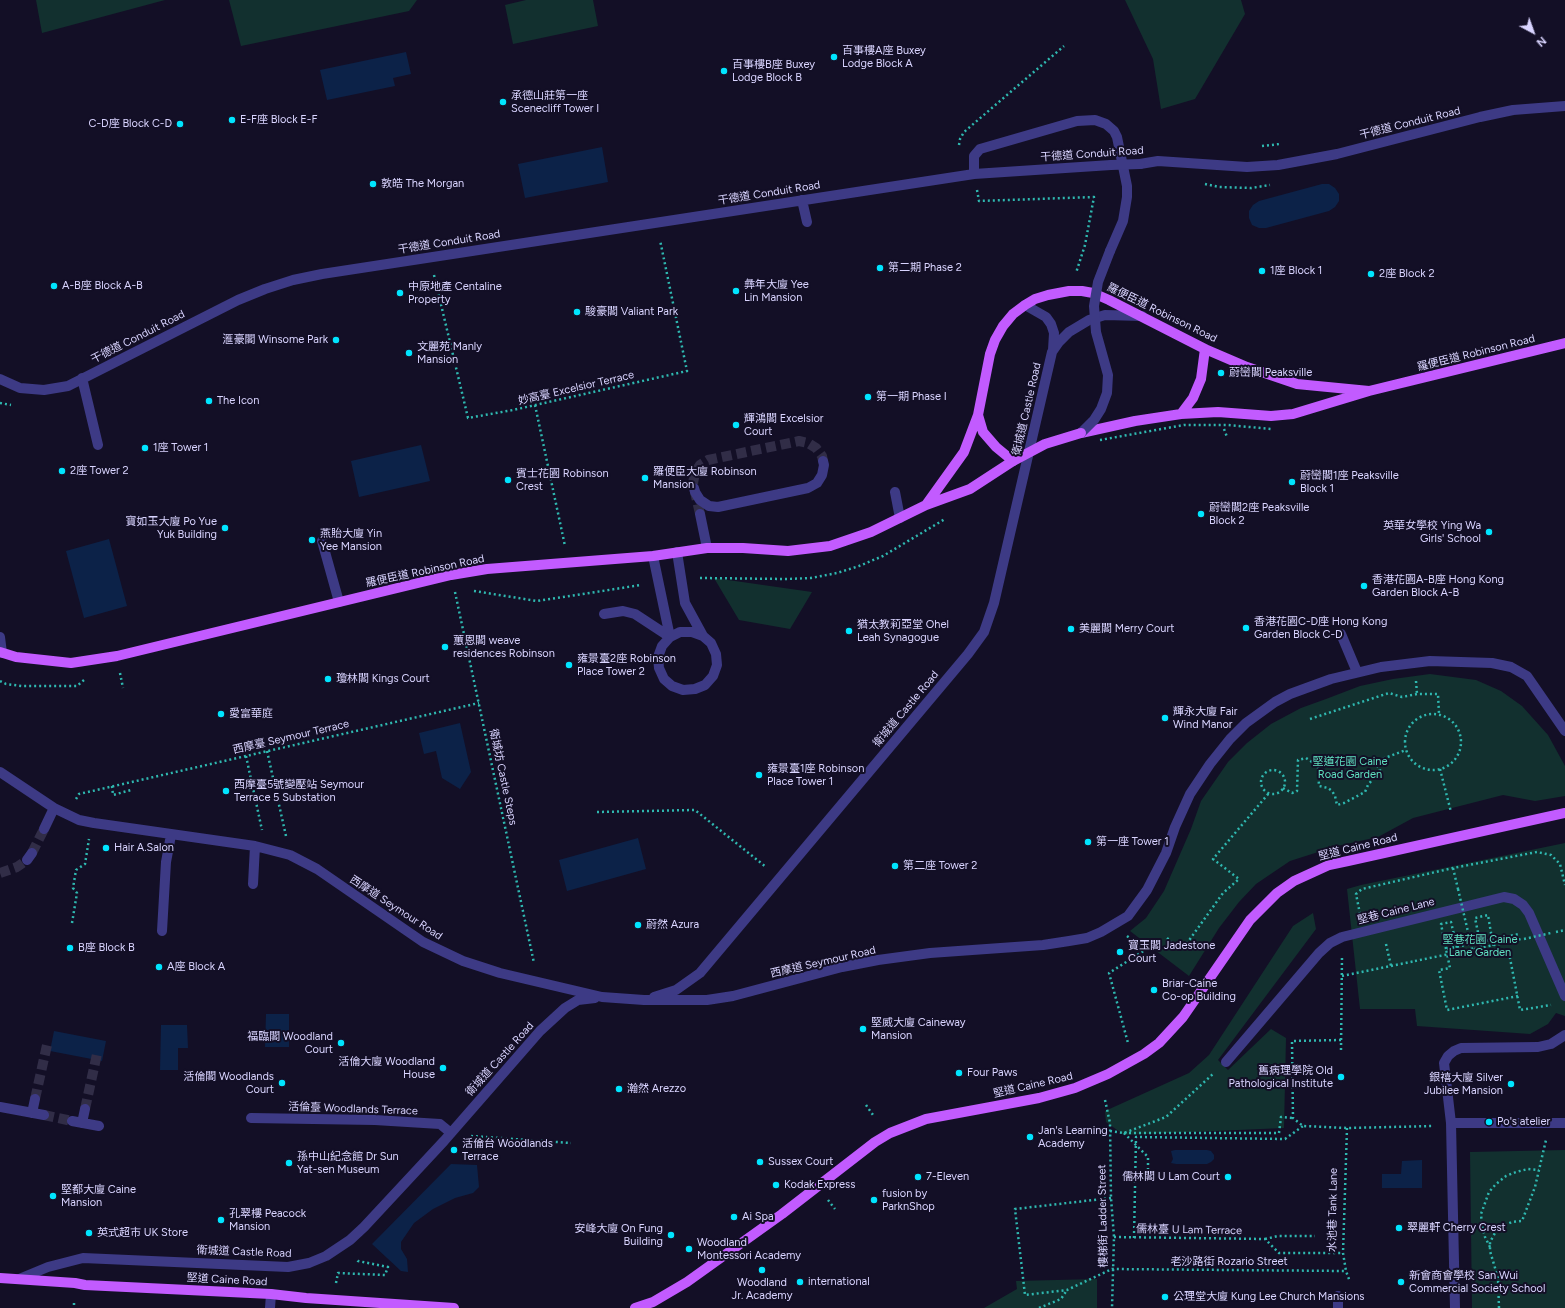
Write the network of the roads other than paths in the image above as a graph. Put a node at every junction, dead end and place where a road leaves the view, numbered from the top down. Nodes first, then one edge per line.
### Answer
1 (1565, 106) edge
2 (974, 174) junction
3 (802, 200) junction
4 (807, 222) dead end
5 (1025, 305) junction
6 (1142, 316) junction
7 (1565, 343) edge
8 (1205, 348) junction
9 (1052, 352) junction
10 (82, 378) junction
11 (0, 379) edge
12 (1369, 391) junction
13 (1180, 414) junction
14 (978, 415) junction
15 (1081, 433) junction
16 (98, 445) dead end
17 (823, 461) dead end
18 (1013, 461) junction
19 (694, 488) dead end
20 (895, 492) dead end
21 (926, 505) junction
22 (700, 514) tunnel mouth
23 (900, 518) junction
24 (322, 541) dead end
25 (706, 548) junction
26 (677, 552) junction
27 (653, 556) junction
28 (339, 602) junction
29 (604, 614) dead end
30 (1341, 634) dead end
31 (703, 636) junction
32 (0, 637) edge
33 (670, 637) junction
34 (1, 653) edge
35 (1357, 672) junction
36 (1565, 731) edge
37 (0, 772) edge
38 (54, 808) junction
39 (1565, 813) edge
40 (44, 829) tunnel mouth
41 (171, 835) junction
42 (255, 846) junction
43 (253, 884) dead end
44 (162, 931) dead end
45 (1565, 996) edge
46 (602, 997) junction
47 (644, 1000) junction
48 (1565, 1035) edge
49 (1226, 1062) road end
50 (35, 1099) tunnel mouth
51 (1, 1107) edge
52 (86, 1109) tunnel mouth
53 (32, 1113) junction
54 (44, 1115) tunnel mouth
55 (251, 1118) dead end
56 (1565, 1123) edge
57 (1446, 1125) junction
58 (99, 1126) dead end
59 (451, 1132) junction
60 (0, 1278) edge
61 (19, 1279) junction
62 (271, 1294) junction
63 (1338, 1296) dead end
64 (651, 1305) edge
65 (270, 1308) edge
66 (454, 1308) edge
67 (635, 1308) edge
68 (1338, 1308) edge
69 (1455, 1308) edge

1 - 2 street, 干德道 Conduit Road, bridge
2 - 3 street, 干德道 Conduit Road
2 - 15 street, bridge
3 - 4 street
3 - 10 street, 干德道 Conduit Road
5 - 6 main road, 羅便臣道 Robinson Road
5 - 9 street, 衛城道 Castle Road
5 - 14 main road, 羅便臣道 Robinson Road
6 - 8 main road, 羅便臣道 Robinson Road
6 - 9 street, 衛城道 Castle Road
7 - 12 main road, 羅便臣道 Robinson Road
8 - 12 main road, 羅便臣道 Robinson Road
8 - 13 main road
9 - 47 street, 衛城道 Castle Road
10 - 11 street, 干德道 Conduit Road
10 - 16 street
12 - 13 main road, 羅便臣道 Robinson Road
13 - 15 main road, 羅便臣道 Robinson Road
14 - 18 main road
14 - 21 main road, 羅便臣道 Robinson Road
15 - 18 main road, 羅便臣道 Robinson Road, bridge
17 - 19 street, bridge
18 - 21 main road, 羅便臣道 Robinson Road
20 - 23 street
21 - 23 main road, 羅便臣道 Robinson Road
22 - 25 street
23 - 25 main road, 羅便臣道 Robinson Road
24 - 28 street
25 - 26 main road, 羅便臣道 Robinson Road
26 - 27 main road, 羅便臣道 Robinson Road
26 - 31 street
27 - 28 main road, 羅便臣道 Robinson Road
27 - 33 street
28 - 34 main road, 羅便臣道 Robinson Road
29 - 33 street
30 - 35 street
31 - 33 street
31 - 33 street
32 - 34 street
35 - 36 street, 西摩道 Seymour Road
35 - 47 street, 西摩道 Seymour Road
37 - 38 street, 西摩道 Seymour Road
38 - 40 street
38 - 41 street, 西摩道 Seymour Road
39 - 64 main road, 堅道 Caine Road
41 - 42 street, 西摩道 Seymour Road
41 - 44 street
42 - 43 street
42 - 46 street, 西摩道 Seymour Road
45 - 49 street, 堅巷 Caine Lane
46 - 47 street, 西摩道 Seymour Road
46 - 59 street, 衛城道 Castle Road
48 - 57 street
50 - 53 street
51 - 53 street
52 - 58 street
53 - 54 street
55 - 59 street, 活倫臺 Woodlands Terrace
56 - 57 street
57 - 69 street
59 - 61 street, 衛城道 Castle Road
60 - 61 main road, 堅道 Caine Road
61 - 62 main road, 堅道 Caine Road
62 - 65 street
62 - 66 main road, 堅道 Caine Road
63 - 68 street
64 - 67 main road, 堅道 Caine Road

